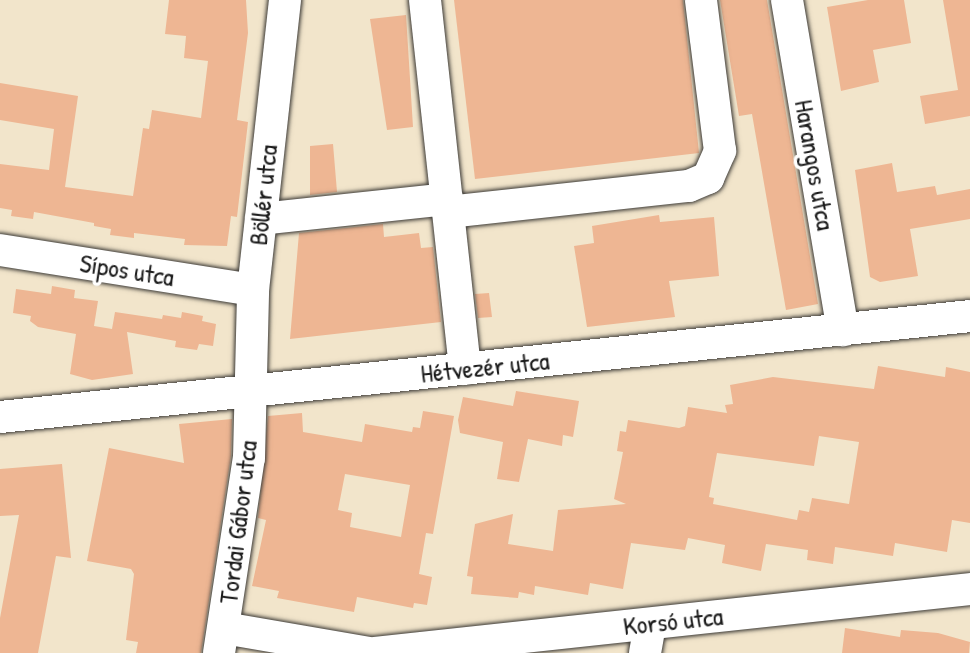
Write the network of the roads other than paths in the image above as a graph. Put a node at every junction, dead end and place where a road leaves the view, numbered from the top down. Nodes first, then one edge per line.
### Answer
1 (285, 0) edge
2 (425, 0) edge
3 (701, 0) edge
4 (787, 0) edge
5 (447, 205) junction
6 (261, 219) junction
7 (0, 250) edge
8 (253, 289) junction
9 (970, 316) edge
10 (842, 330) junction
11 (465, 369) junction
12 (248, 391) junction
13 (0, 417) edge
14 (970, 589) edge
15 (648, 638) edge
16 (221, 641) edge
17 (368, 653) edge
18 (375, 653) edge

1 - 6 street, Böllér utca
2 - 5 street
3 - 5 street
4 - 10 street, Harangos utca
5 - 6 street
5 - 11 street
6 - 8 street, Böllér utca
7 - 8 street, Sípos utca
8 - 12 street, Böllér utca
9 - 10 street, Hétvezér utca
10 - 11 street, Hétvezér utca
11 - 12 street, Hétvezér utca
12 - 13 street, Hétvezér utca
12 - 16 street, Tordai Gábor utca
14 - 15 street, Korsó utca
15 - 18 street, Korsó utca
16 - 17 street

